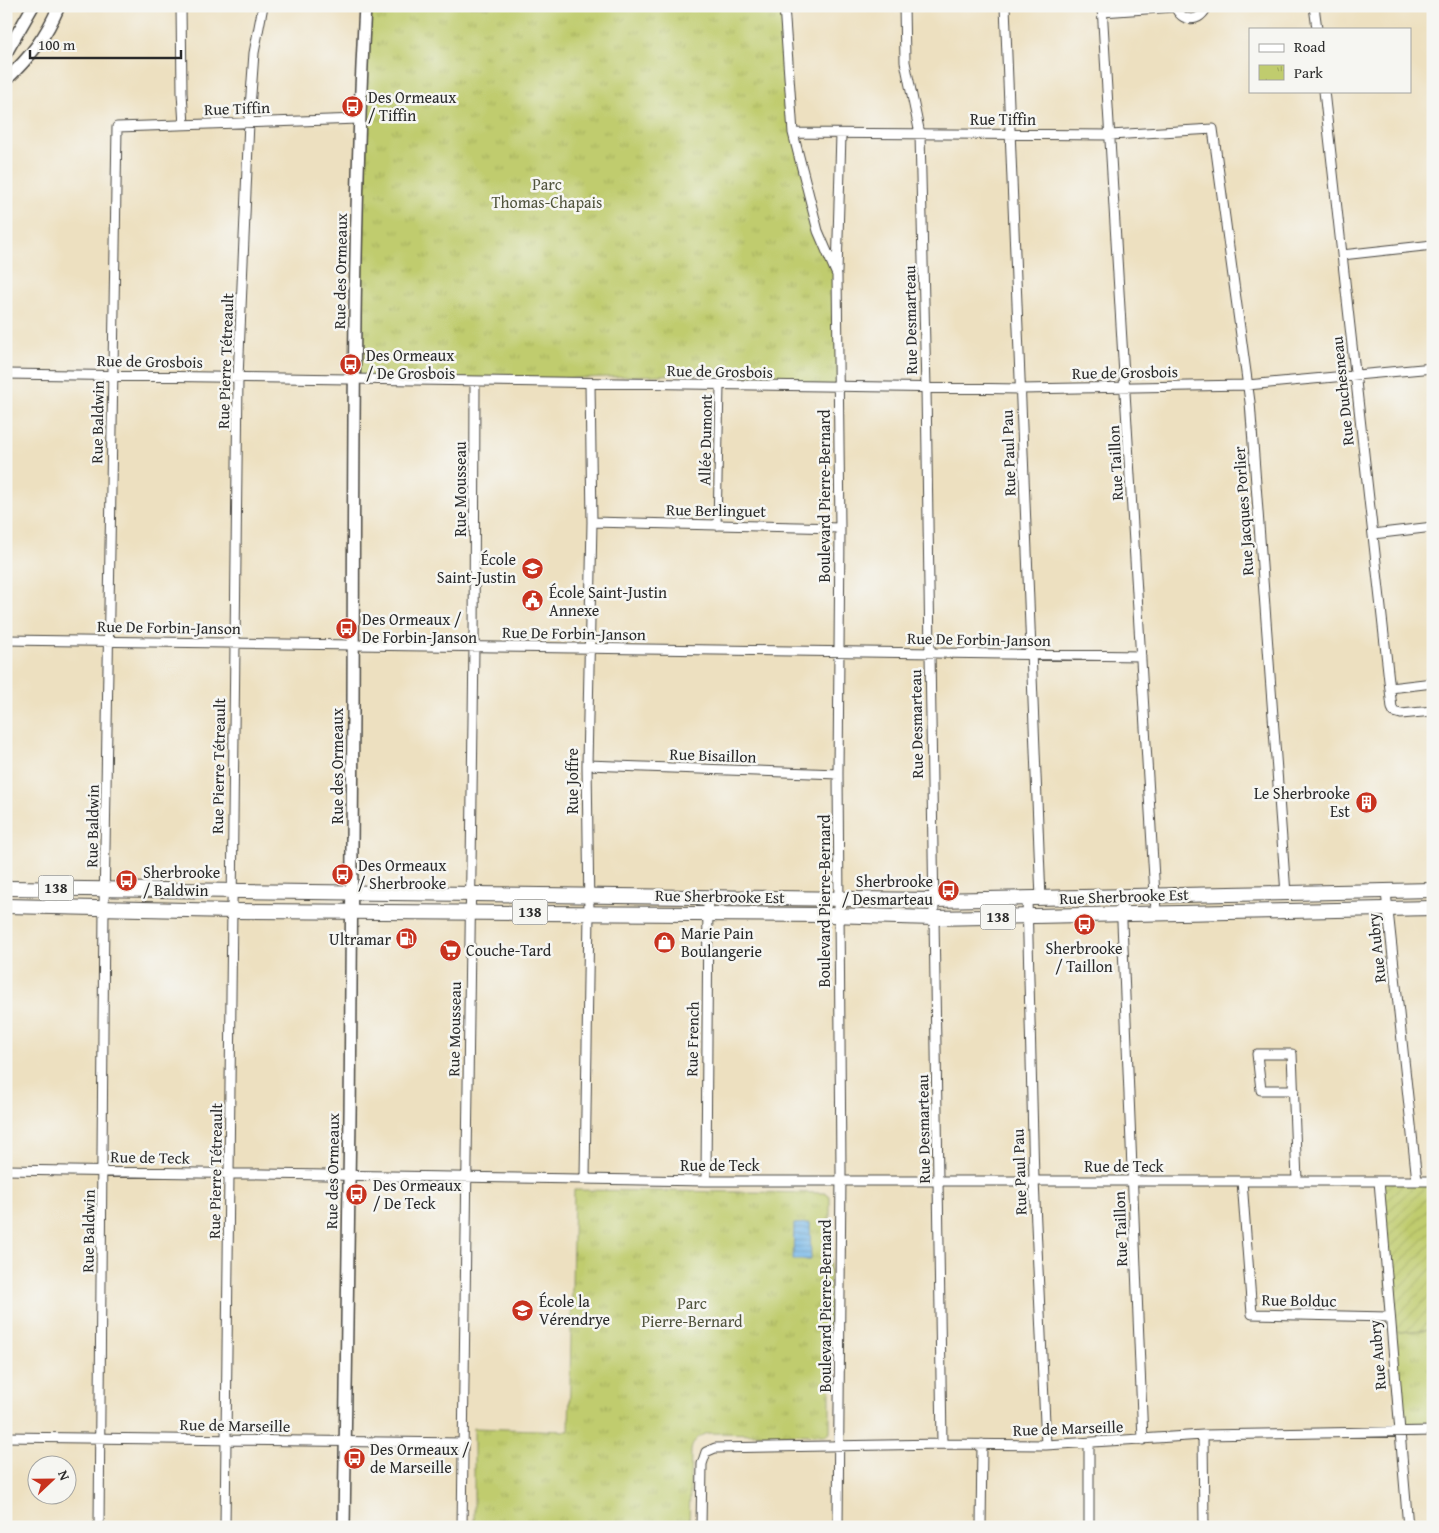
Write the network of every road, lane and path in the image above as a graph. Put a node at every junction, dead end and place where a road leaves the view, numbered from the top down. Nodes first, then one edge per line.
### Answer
1 (33, 6) edge
2 (59, 6) edge
3 (181, 6) edge
4 (263, 6) edge
5 (365, 6) edge
6 (784, 6) edge
7 (904, 6) edge
8 (1005, 6) edge
9 (1207, 6) edge
10 (1314, 6) edge
11 (1175, 7) edge
12 (1102, 9) edge
13 (1317, 28) edge
14 (6, 54) edge
15 (6, 80) edge
16 (1324, 92) edge
17 (359, 119) junction
18 (249, 122) junction
19 (184, 125) junction
20 (117, 127) joint
21 (1213, 128) joint
22 (793, 133) junction
23 (841, 134) junction
24 (920, 134) junction
25 (1009, 134) junction
26 (1110, 135) junction
27 (1433, 245) edge
28 (1342, 256) junction
29 (837, 275) junction
30 (1433, 368) edge
31 (6, 374) edge
32 (113, 376) junction
33 (1356, 377) junction
34 (238, 378) junction
35 (355, 380) junction
36 (475, 382) junction
37 (590, 384) junction
38 (1247, 385) junction
39 (720, 386) junction
40 (1126, 387) junction
41 (839, 388) junction
42 (926, 389) junction
43 (1021, 389) junction
44 (592, 522) junction
45 (717, 526) junction
46 (1433, 527) edge
47 (840, 528) junction
48 (1373, 534) junction
49 (6, 640) edge
50 (110, 641) junction
51 (234, 643) junction
52 (354, 645) junction
53 (474, 646) junction
54 (590, 648) junction
55 (838, 652) junction
56 (930, 653) junction
57 (1030, 654) junction
58 (1141, 656) junction
59 (1433, 683) edge
60 (1390, 688) junction
61 (1433, 711) edge
62 (587, 765) junction
63 (838, 774) junction
64 (6, 888) edge
65 (106, 889) junction
66 (1433, 890) edge
67 (232, 892) junction
68 (1386, 892) junction
69 (353, 894) junction
70 (1286, 894) junction
71 (470, 896) junction
72 (587, 896) junction
73 (1155, 896) junction
74 (1120, 897) junction
75 (708, 898) junction
76 (839, 899) junction
77 (1034, 899) junction
78 (934, 900) junction
79 (6, 906) edge
80 (104, 908) junction
81 (1433, 908) edge
82 (1387, 909) junction
83 (232, 911) junction
84 (352, 912) junction
85 (470, 912) junction
86 (588, 912) junction
87 (1156, 912) junction
88 (708, 914) junction
89 (1121, 914) junction
90 (839, 915) junction
91 (1028, 916) junction
92 (934, 918) junction
93 (1294, 1090) junction
94 (6, 1170) edge
95 (104, 1172) junction
96 (230, 1174) junction
97 (348, 1175) junction
98 (467, 1177) junction
99 (585, 1178) junction
100 (939, 1180) junction
101 (1034, 1180) junction
102 (706, 1181) junction
103 (841, 1181) junction
104 (1133, 1181) junction
105 (1242, 1181) junction
106 (1297, 1181) junction
107 (1379, 1181) junction
108 (1417, 1181) junction
109 (1433, 1181) edge
110 (1389, 1317) junction
111 (1433, 1431) edge
112 (1399, 1433) junction
113 (1203, 1435) junction
114 (6, 1437) edge
115 (101, 1438) junction
116 (225, 1440) junction
117 (1142, 1440) junction
118 (345, 1441) junction
119 (462, 1442) junction
120 (942, 1444) junction
121 (982, 1444) junction
122 (1089, 1444) junction
123 (1046, 1445) junction
124 (840, 1446) junction
125 (99, 1527) edge
126 (225, 1527) edge
127 (344, 1527) edge
128 (462, 1527) edge
129 (701, 1527) edge
130 (838, 1527) edge
131 (981, 1527) edge
132 (1089, 1527) edge
133 (1204, 1527) edge
134 (1408, 1527) edge

1 - 14 street
2 - 15 street
3 - 19 street
4 - 18 street, Rue Pierre Tétreault
5 - 17 street, Rue des Ormeaux
6 - 22 street, Boulevard Pierre-Bernard
7 - 24 street, Rue Desmarteau
8 - 25 street, Rue Paul Pau
9 - 11 street, Rue Taillon
10 - 13 street
11 - 12 street, Rue Taillon
12 - 26 street, Rue Taillon
16 - 28 street, Rue Duchesneau
17 - 18 street, Rue Tiffin
17 - 35 street, Rue des Ormeaux
18 - 19 street, Rue Tiffin
18 - 34 street, Rue Pierre Tétreault
19 - 20 street, Rue Tiffin
20 - 32 street, Rue Baldwin
21 - 26 street, Rue Tiffin
21 - 38 street, Rue Jacques Porlier
22 - 23 street, Rue Tiffin
22 - 29 street, Boulevard Pierre-Bernard
23 - 24 street, Rue Tiffin
23 - 29 street, Boulevard Pierre-Bernard
24 - 25 street, Rue Tiffin
24 - 42 street, Rue Desmarteau
25 - 26 street, Rue Tiffin
25 - 43 street, Rue Paul Pau
26 - 40 street, Rue Taillon
27 - 28 street
28 - 33 street, Rue Duchesneau
29 - 41 street, Boulevard Pierre-Bernard
30 - 33 street, Rue de Grosbois
31 - 32 street, Rue de Grosbois
32 - 34 street, Rue de Grosbois
32 - 50 street, Rue Baldwin
33 - 38 street, Rue de Grosbois
33 - 48 street, Rue Duchesneau
34 - 35 street, Rue de Grosbois
34 - 51 street, Rue Pierre Tétreault
35 - 36 street, Rue de Grosbois
35 - 52 street, Rue des Ormeaux
36 - 37 street, Rue de Grosbois
36 - 53 street, Rue Mousseau
37 - 39 street, Rue de Grosbois
37 - 44 street, Rue Joffre
38 - 40 street, Rue de Grosbois
38 - 70 street, Rue Jacques Porlier
39 - 41 street, Rue de Grosbois
39 - 45 street, Allée Dumont
40 - 43 street, Rue de Grosbois
40 - 58 street, Rue Taillon
41 - 42 street, Rue de Grosbois
41 - 47 street, Boulevard Pierre-Bernard
42 - 43 street, Rue de Grosbois
42 - 56 street, Rue Desmarteau
43 - 57 street, Rue Paul Pau
44 - 45 street, Rue Berlinguet
44 - 54 street, Rue Joffre
45 - 47 street, Rue Berlinguet
46 - 48 street
47 - 55 street, Boulevard Pierre-Bernard
48 - 60 street, Rue Duchesneau
49 - 50 street, Rue De Forbin-Janson
50 - 51 street, Rue De Forbin-Janson
50 - 65 street, Rue Baldwin
51 - 52 street, Rue De Forbin-Janson
51 - 67 street, Rue Pierre Tétreault
52 - 53 street, Rue De Forbin-Janson
52 - 69 street, Rue des Ormeaux
53 - 54 street, Rue De Forbin-Janson
53 - 71 street, Rue Mousseau
54 - 55 street, Rue De Forbin-Janson
54 - 62 street, Rue Joffre
55 - 56 street, Rue De Forbin-Janson
55 - 63 street, Boulevard Pierre-Bernard
56 - 57 street, Rue De Forbin-Janson
56 - 78 street, Rue Desmarteau
57 - 58 street, Rue De Forbin-Janson
57 - 77 street, Rue Paul Pau
58 - 73 street, Rue Taillon
59 - 60 street
60 - 61 street, Rue Duchesneau
62 - 63 street, Rue Bisaillon
62 - 72 street, Rue Joffre
63 - 76 street, Boulevard Pierre-Bernard
64 - 65 main road, Rue Sherbrooke Est / 138
65 - 67 main road, Rue Sherbrooke Est / 138
65 - 80 street, Rue Baldwin
66 - 68 main road, Rue Sherbrooke Est / 138
67 - 69 main road, Rue Sherbrooke Est / 138
67 - 83 street, Rue Pierre Tétreault
68 - 70 main road, Rue Sherbrooke Est / 138
68 - 82 street, Rue Aubry
69 - 71 main road, Rue Sherbrooke Est / 138
69 - 84 street, Rue des Ormeaux
70 - 73 main road, Rue Sherbrooke Est / 138
71 - 72 main road, Rue Sherbrooke Est / 138
71 - 85 street, Rue Mousseau
72 - 75 main road, Rue Sherbrooke Est / 138
72 - 86 street, Rue Joffre
73 - 74 main road, Rue Sherbrooke Est / 138
73 - 87 street, Rue Taillon
74 - 77 main road, Rue Sherbrooke Est / 138
74 - 89 street, Rue Taillon
75 - 76 main road, Rue Sherbrooke Est / 138
75 - 88 street, Rue French
76 - 78 main road, Rue Sherbrooke Est / 138
76 - 90 street, Boulevard Pierre-Bernard
77 - 78 main road, Rue Sherbrooke Est / 138
77 - 91 street, Rue Paul Pau
78 - 92 street, Rue Desmarteau
79 - 80 main road, Rue Sherbrooke Est / 138
80 - 83 main road, Rue Sherbrooke Est / 138
80 - 95 street, Rue Baldwin
81 - 82 main road, Rue Sherbrooke Est / 138
82 - 87 main road, Rue Sherbrooke Est / 138
82 - 108 street, Rue Aubry
83 - 84 main road, Rue Sherbrooke Est / 138
83 - 96 street, Rue Pierre Tétreault
84 - 85 main road, Rue Sherbrooke Est / 138
84 - 97 street, Rue des Ormeaux
85 - 86 main road, Rue Sherbrooke Est / 138
85 - 98 street, Rue Mousseau
86 - 88 main road, Rue Sherbrooke Est / 138
86 - 99 street, Rue Joffre
87 - 89 main road, Rue Sherbrooke Est / 138
88 - 90 main road, Rue Sherbrooke Est / 138
88 - 102 street, Rue French
89 - 91 main road, Rue Sherbrooke Est / 138
89 - 104 street, Rue Taillon
90 - 92 main road, Rue Sherbrooke Est / 138
90 - 103 street, Boulevard Pierre-Bernard
91 - 92 main road, Rue Sherbrooke Est / 138
91 - 101 street, Rue Paul Pau
92 - 100 street, Rue Desmarteau
93 - 93 street
93 - 106 street
94 - 95 street, Rue de Teck
95 - 96 street, Rue de Teck
95 - 115 street, Rue Baldwin
96 - 97 street, Rue de Teck
96 - 116 street, Rue Pierre Tétreault
97 - 98 street, Rue de Teck
97 - 118 street, Rue des Ormeaux
98 - 99 street, Rue de Teck
98 - 119 street, Rue Mousseau
99 - 102 street, Rue de Teck
100 - 101 street, Rue de Teck
100 - 103 street, Rue de Teck
100 - 120 street, Rue Desmarteau
101 - 104 street, Rue de Teck
101 - 123 street, Rue Paul Pau
102 - 103 street, Rue de Teck
103 - 124 street, Boulevard Pierre-Bernard
104 - 105 street, Rue de Teck
104 - 117 street, Rue Taillon
105 - 106 street, Rue de Teck
105 - 110 street, Rue Bolduc
106 - 107 street, Rue de Teck
107 - 108 street, Rue de Teck
107 - 110 street, Rue Aubry
108 - 109 street, Rue de Teck
110 - 112 street, Rue Aubry
111 - 112 street, Rue de Marseille
112 - 113 street, Rue de Marseille
112 - 134 street, Rue Aubry
113 - 117 street, Rue de Marseille
113 - 133 street
114 - 115 street, Rue de Marseille
115 - 116 street, Rue de Marseille
115 - 125 street, Rue Baldwin
116 - 118 street, Rue de Marseille
116 - 126 street, Rue Pierre Tétreault
117 - 122 street, Rue de Marseille
118 - 119 street, Rue de Marseille
118 - 127 street, Rue des Ormeaux
119 - 128 street, Rue Mousseau
120 - 121 street, Rue de Marseille
120 - 124 street, Rue de Marseille
121 - 123 street, Rue de Marseille
121 - 131 street
122 - 123 street, Rue de Marseille
122 - 132 street
124 - 129 street, Rue de Marseille
124 - 130 street, Boulevard Pierre-Bernard

